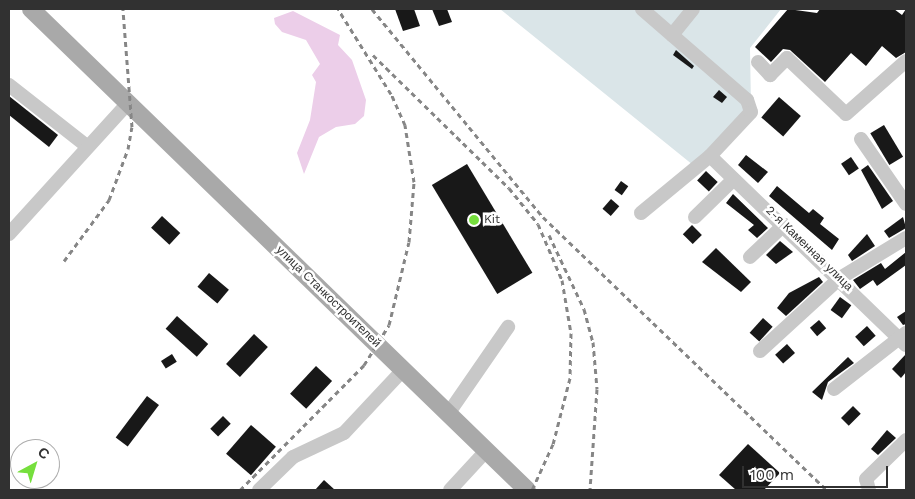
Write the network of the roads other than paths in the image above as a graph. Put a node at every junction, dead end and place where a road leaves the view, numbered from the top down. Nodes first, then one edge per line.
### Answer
1 (31, 9) edge
2 (642, 9) edge
3 (693, 9) edge
4 (672, 35) junction
5 (906, 61) edge
6 (758, 62) dead end
7 (9, 85) edge
8 (128, 103) junction
9 (861, 139) dead end
10 (88, 147) junction
11 (710, 156) junction
12 (734, 179) junction
13 (906, 204) edge
14 (641, 213) dead end
15 (695, 217) dead end
16 (784, 225) junction
17 (9, 234) edge
18 (906, 238) edge
19 (750, 257) dead end
20 (840, 278) junction
21 (508, 326) dead end
22 (904, 338) edge
23 (760, 351) dead end
24 (403, 370) junction
25 (834, 389) dead end
26 (448, 414) junction
27 (906, 440) edge
28 (486, 450) junction
29 (867, 485) edge
30 (260, 490) edge
31 (450, 490) edge
32 (527, 490) edge

1 - 8 main road, улица Станкостроителей
2 - 4 street
3 - 4 street
4 - 11 street
5 - 6 street
7 - 10 street
8 - 10 street
8 - 24 main road, улица Станкостроителей
9 - 13 street
10 - 17 street
11 - 12 street, 2-я Каменная улица
11 - 14 street
12 - 15 street
12 - 16 street, 2-я Каменная улица
16 - 19 street
16 - 20 street, 2-я Каменная улица
18 - 20 street
20 - 22 street, 2-я Каменная улица
20 - 23 street
21 - 26 street
22 - 25 street
24 - 26 main road, улица Станкостроителей
24 - 30 street
26 - 28 main road, улица Станкостроителей
27 - 29 street
28 - 31 street
28 - 32 main road, улица Станкостроителей

